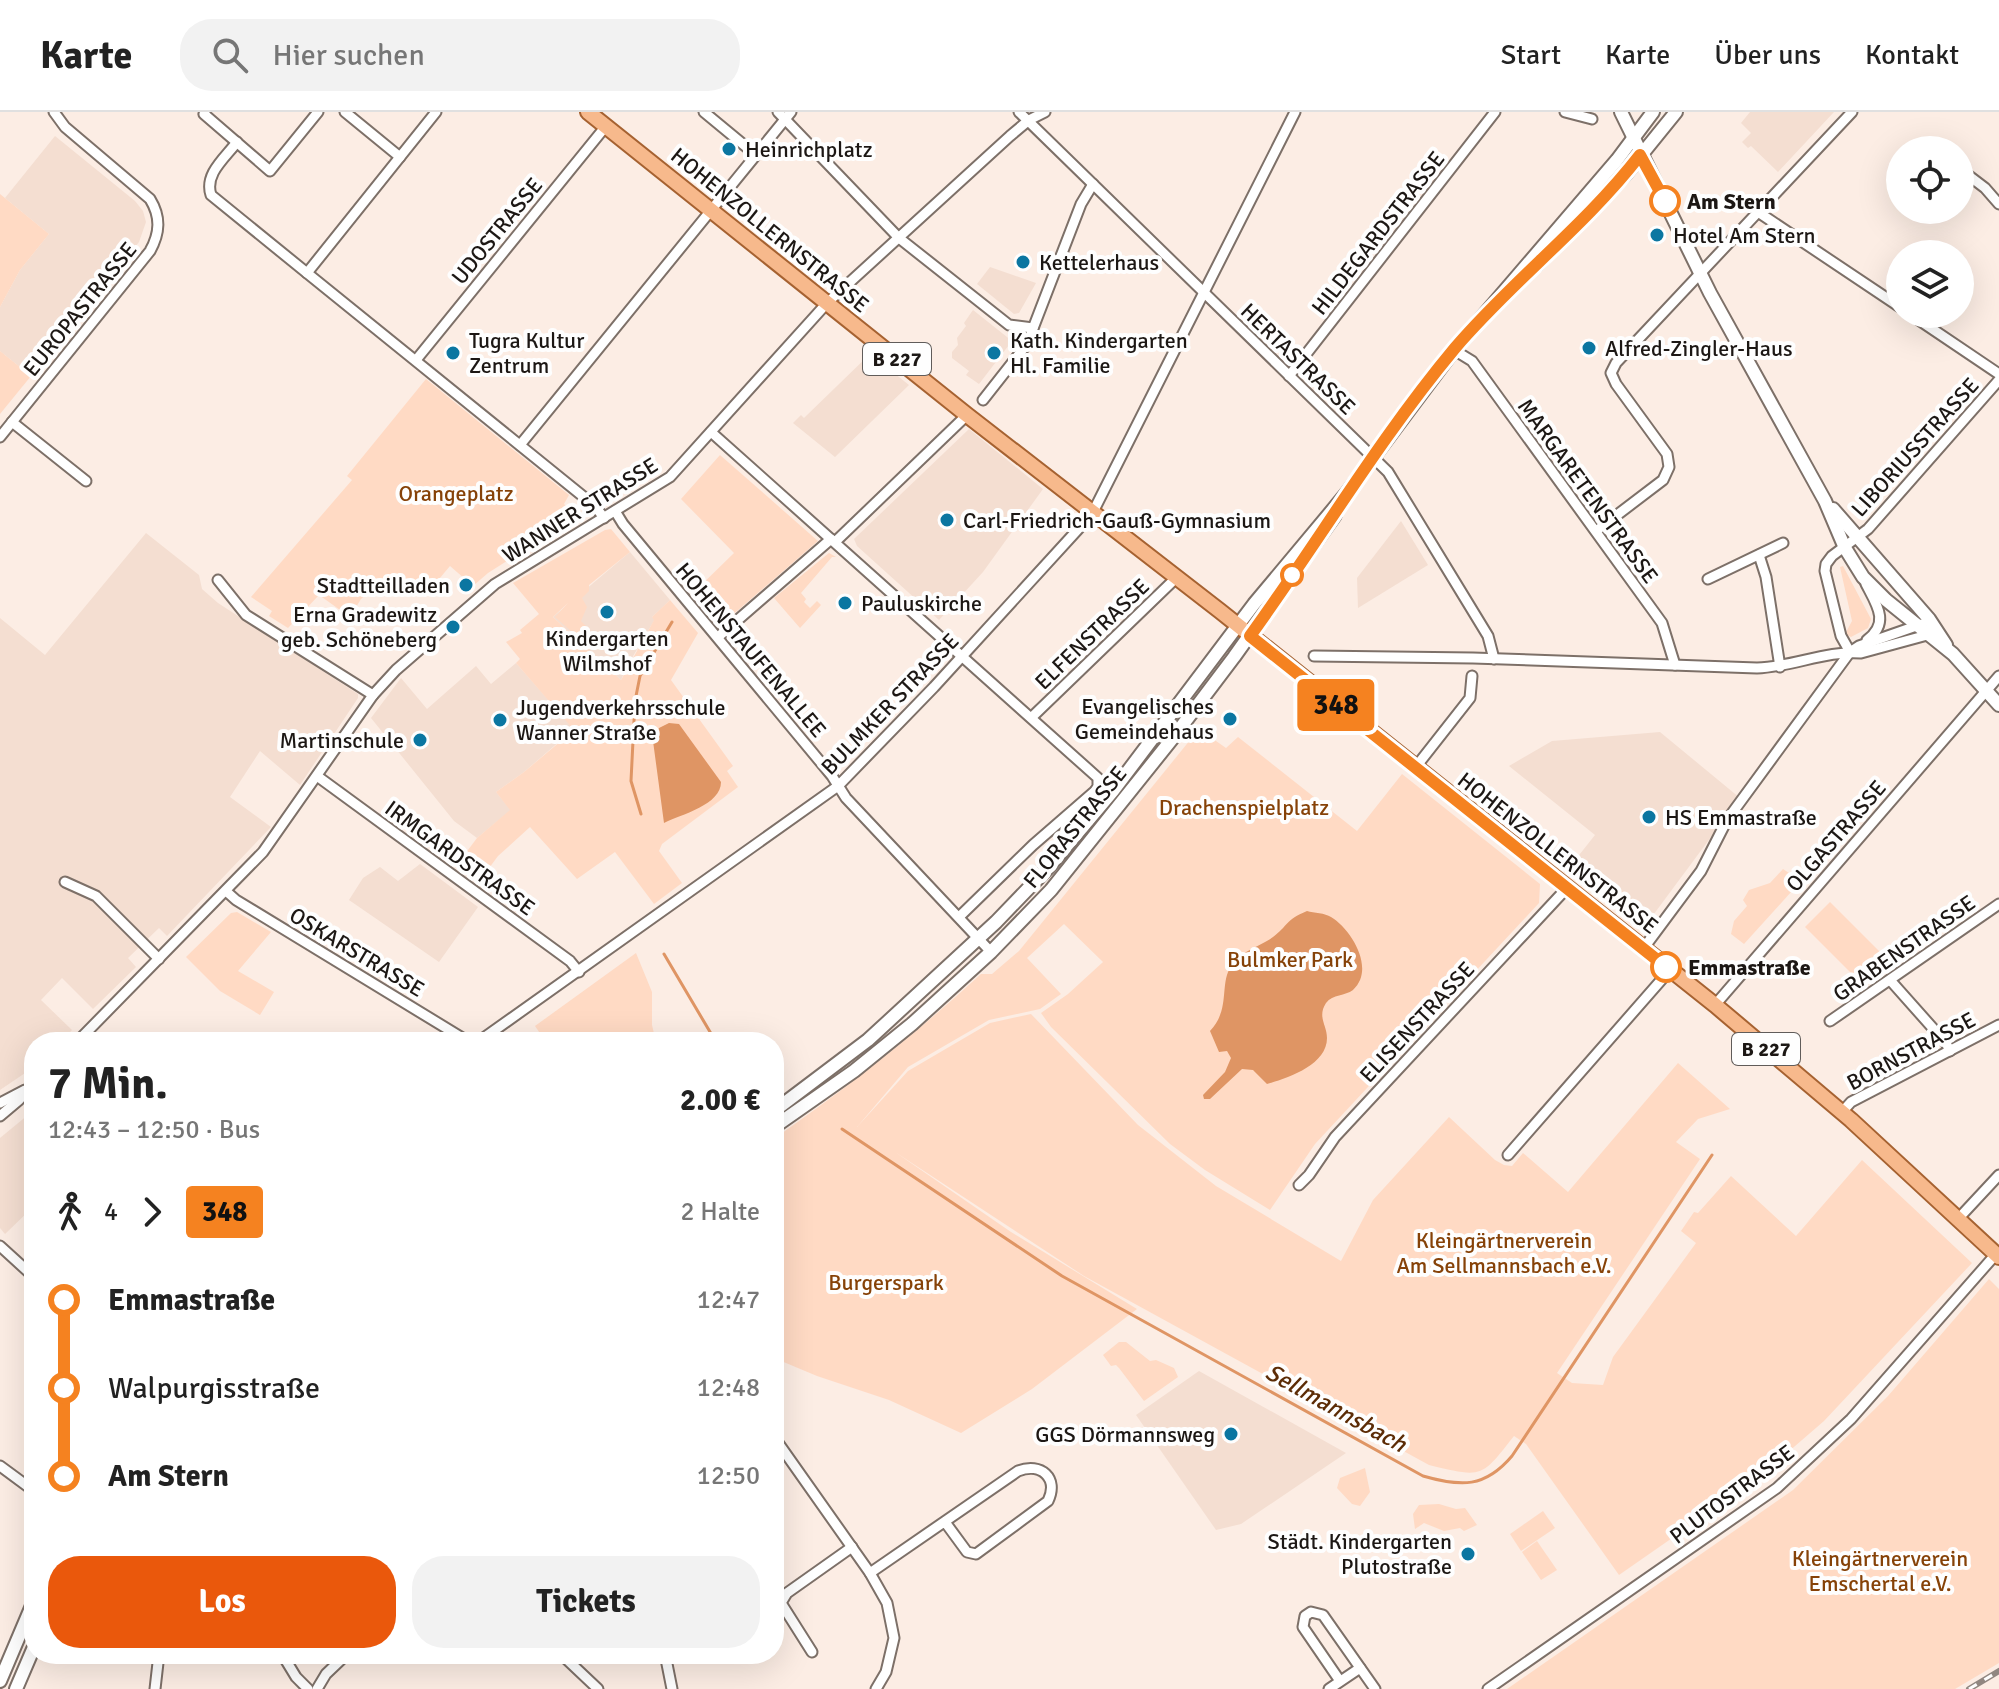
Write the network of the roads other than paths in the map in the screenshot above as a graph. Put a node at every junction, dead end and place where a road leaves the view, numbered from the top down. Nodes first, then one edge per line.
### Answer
1 (54, 112) edge
2 (205, 112) edge
3 (318, 112) edge
4 (345, 112) edge
5 (436, 112) edge
6 (588, 112) edge
7 (704, 112) edge
8 (1019, 112) edge
9 (1045, 112) edge
10 (1295, 112) edge
11 (1495, 112) edge
12 (1565, 112) edge
13 (1621, 112) edge
14 (1653, 112) edge
15 (1676, 112) edge
16 (1852, 112) edge
17 (785, 114) edge
18 (1592, 119) dead end
19 (1029, 120) junction
20 (606, 126) junction
21 (1633, 137) junction
22 (237, 142) junction
23 (756, 155) junction
24 (1640, 155) junction
25 (400, 157) junction
26 (1974, 180) edge
27 (1093, 184) junction
28 (1999, 204) edge
29 (712, 211) junction
30 (1758, 212) junction
31 (899, 238) junction
32 (1701, 272) junction
33 (307, 273) junction
34 (1510, 287) junction
35 (1205, 294) junction
36 (1886, 298) edge
37 (827, 303) junction
38 (1033, 328) junction
39 (1930, 328) edge
40 (1454, 350) junction
41 (416, 360) junction
42 (1289, 376) junction
43 (1999, 377) edge
44 (983, 400) dead end
45 (967, 415) junction
46 (12, 422) junction
47 (711, 432) junction
48 (0, 437) edge
49 (520, 445) junction
50 (1373, 456) junction
51 (86, 481) dead end
52 (1825, 501) junction
53 (615, 511) junction
54 (1092, 514) junction
55 (604, 518) junction
56 (1596, 531) junction
57 (1858, 538) junction
58 (833, 541) junction
59 (1783, 543) dead end
60 (1845, 548) junction
61 (1759, 555) junction
62 (1863, 577) junction
63 (1176, 578) junction
64 (1708, 579) dead end
65 (218, 580) dead end
66 (1928, 628) junction
67 (1244, 631) junction
68 (718, 637) junction
69 (1859, 646) junction
70 (1850, 652) junction
71 (963, 656) junction
72 (1314, 656) dead end
73 (1494, 659) junction
74 (1675, 665) junction
75 (1780, 667) junction
76 (1472, 676) dead end
77 (1999, 676) edge
78 (1985, 689) junction
79 (373, 695) junction
80 (1999, 705) edge
81 (1032, 717) junction
82 (1415, 768) junction
83 (317, 776) junction
84 (838, 786) junction
85 (65, 882) dead end
86 (1566, 889) junction
87 (227, 892) junction
88 (1999, 904) edge
89 (959, 917) junction
90 (979, 938) junction
91 (1643, 949) junction
92 (991, 952) junction
93 (159, 959) junction
94 (1670, 970) junction
95 (579, 972) junction
96 (1890, 980) junction
97 (1715, 1005) junction
98 (1830, 1021) dead end
99 (1999, 1025) edge
100 (87, 1032) edge
101 (453, 1032) edge
102 (492, 1032) edge
103 (1950, 1051) junction
104 (24, 1091) edge
105 (24, 1092) edge
106 (0, 1103) edge
107 (784, 1103) edge
108 (1842, 1112) junction
109 (0, 1116) edge
110 (784, 1120) edge
111 (1508, 1155) dead end
112 (1999, 1175) edge
113 (1299, 1185) dead end
114 (1958, 1219) junction
115 (0, 1246) edge
116 (1998, 1256) edge
117 (24, 1268) edge
118 (784, 1453) edge
119 (0, 1466) edge
120 (24, 1484) edge
121 (945, 1522) junction
122 (852, 1547) junction
123 (870, 1573) junction
124 (784, 1598) edge
125 (784, 1607) edge
126 (24, 1625) edge
127 (812, 1652) dead end
128 (27, 1664) edge
129 (158, 1664) edge
130 (288, 1664) edge
131 (336, 1664) edge
132 (572, 1664) edge
133 (667, 1664) edge
134 (1360, 1668) junction
135 (0, 1681) edge
136 (1340, 1681) junction
137 (16, 1689) edge
138 (155, 1689) edge
139 (308, 1689) edge
140 (317, 1689) edge
141 (598, 1689) edge
142 (672, 1689) edge
143 (876, 1689) edge
144 (1329, 1689) edge
145 (1375, 1689) edge
146 (1488, 1689) edge

1 - 46 street, EUROPASTRASSE
2 - 22 street
3 - 22 street
4 - 25 street
5 - 25 street
6 - 20 main road, HOHENZOLLERNSTRASSE / B 227
7 - 23 street
8 - 19 street, HERTASTRASSE
9 - 19 street, WANNER STRASSE
10 - 35 street, BULMKER STRASSE
11 - 42 street, HILDEGARDSTRASSE
12 - 18 street
13 - 21 main road
14 - 21 main road, FLORASTRASSE
15 - 24 main road, FLORASTRASSE
16 - 30 street
17 - 23 street
17 - 31 street
19 - 27 street, HERTASTRASSE
19 - 31 street, WANNER STRASSE
20 - 29 main road, HOHENZOLLERNSTRASSE / B 227
20 - 41 street, UDOSTRASSE
21 - 24 main road
21 - 34 main road, FLORASTRASSE
22 - 33 street
23 - 29 street
24 - 32 main road
24 - 34 main road, FLORASTRASSE
25 - 33 street
26 - 28 street
27 - 35 street, HERTASTRASSE
27 - 38 street
29 - 37 main road, HOHENZOLLERNSTRASSE / B 227
29 - 49 street
30 - 32 street
30 - 36 street
31 - 37 street, WANNER STRASSE
31 - 38 street
32 - 52 main road
32 - 56 street
33 - 41 street
34 - 40 main road, FLORASTRASSE
35 - 42 street, HERTASTRASSE
35 - 54 street, BULMKER STRASSE
37 - 45 main road, HOHENZOLLERNSTRASSE / B 227
37 - 47 street, WANNER STRASSE
38 - 44 street
39 - 43 street
40 - 50 main road, FLORASTRASSE
40 - 56 street, MARGARETENSTRASSE
41 - 49 street
42 - 50 street, HERTASTRASSE
43 - 57 street, LIBORIUSSTRASSE
45 - 54 main road, HOHENZOLLERNSTRASSE / B 227
45 - 58 street
46 - 48 street, EUROPASTRASSE
46 - 51 street
47 - 53 street, WANNER STRASSE
47 - 58 street
49 - 55 street
50 - 67 main road, FLORASTRASSE
50 - 73 street, HERTASTRASSE
52 - 57 main road
52 - 60 main road
53 - 55 street, WANNER STRASSE
53 - 68 street, HOHENSTAUFENALLEE
54 - 63 main road, HOHENZOLLERNSTRASSE / B 227
54 - 71 street, BULMKER STRASSE
55 - 79 street, WANNER STRASSE
56 - 74 street, MARGARETENSTRASSE
57 - 60 street
57 - 66 main road
58 - 68 street
58 - 71 street
59 - 61 street
60 - 62 main road
60 - 70 street
61 - 64 street
61 - 75 street
62 - 66 main road
62 - 69 street
63 - 67 main road, HOHENZOLLERNSTRASSE / B 227
63 - 81 street, ELFENSTRASSE
65 - 79 street
66 - 69 street
66 - 70 street
66 - 78 main road
67 - 82 main road, HOHENZOLLERNSTRASSE / B 227
67 - 90 main road, FLORASTRASSE
67 - 92 main road, FLORASTRASSE
68 - 84 street, HOHENSTAUFENALLEE
69 - 70 street
70 - 75 street
70 - 91 street
71 - 81 street
71 - 84 street, BULMKER STRASSE
72 - 73 street
73 - 74 street
74 - 75 street
76 - 82 street
77 - 78 street, OLGASTRASSE
78 - 80 main road
78 - 97 street, OLGASTRASSE
79 - 83 street, WANNER STRASSE
81 - 89 street, FLORASTRASSE
82 - 86 main road, HOHENZOLLERNSTRASSE / B 227
83 - 87 street, WANNER STRASSE
83 - 95 street, IRMGARDSTRASSE
84 - 89 street, HOHENSTAUFENALLEE
84 - 95 street, BULMKER STRASSE
85 - 93 street
86 - 91 main road, HOHENZOLLERNSTRASSE / B 227
86 - 113 street, ELISENSTRASSE
87 - 93 street, WANNER STRASSE
87 - 101 street, OSKARSTRASSE
88 - 96 street, GRABENSTRASSE
89 - 90 street, HOHENSTAUFENALLEE
90 - 92 street, HOHENSTAUFENALLEE
90 - 107 main road, FLORASTRASSE
91 - 94 main road, HOHENZOLLERNSTRASSE / B 227
92 - 110 main road, FLORASTRASSE
93 - 100 street, WANNER STRASSE
94 - 97 main road, HOHENZOLLERNSTRASSE / B 227
94 - 111 street
95 - 102 street, BULMKER STRASSE
96 - 98 street, GRABENSTRASSE
96 - 103 street
97 - 108 main road, HOHENZOLLERNSTRASSE / B 227
99 - 103 street, BORNSTRASSE
103 - 108 street, BORNSTRASSE
104 - 106 street
105 - 109 street
108 - 114 main road, HOHENZOLLERNSTRASSE / B 227
112 - 114 street
114 - 116 main road, HOHENZOLLERNSTRASSE / B 227
115 - 117 street
116 - 146 street, PLUTOSTRASSE
118 - 122 street
119 - 120 street
121 - 121 street
121 - 123 street
122 - 123 street
122 - 124 street
123 - 143 street
125 - 127 street
126 - 135 main road
128 - 137 main road
129 - 138 street
130 - 139 street
131 - 140 street
132 - 141 street
133 - 142 street
134 - 136 street
134 - 136 street
134 - 145 street
136 - 144 street

